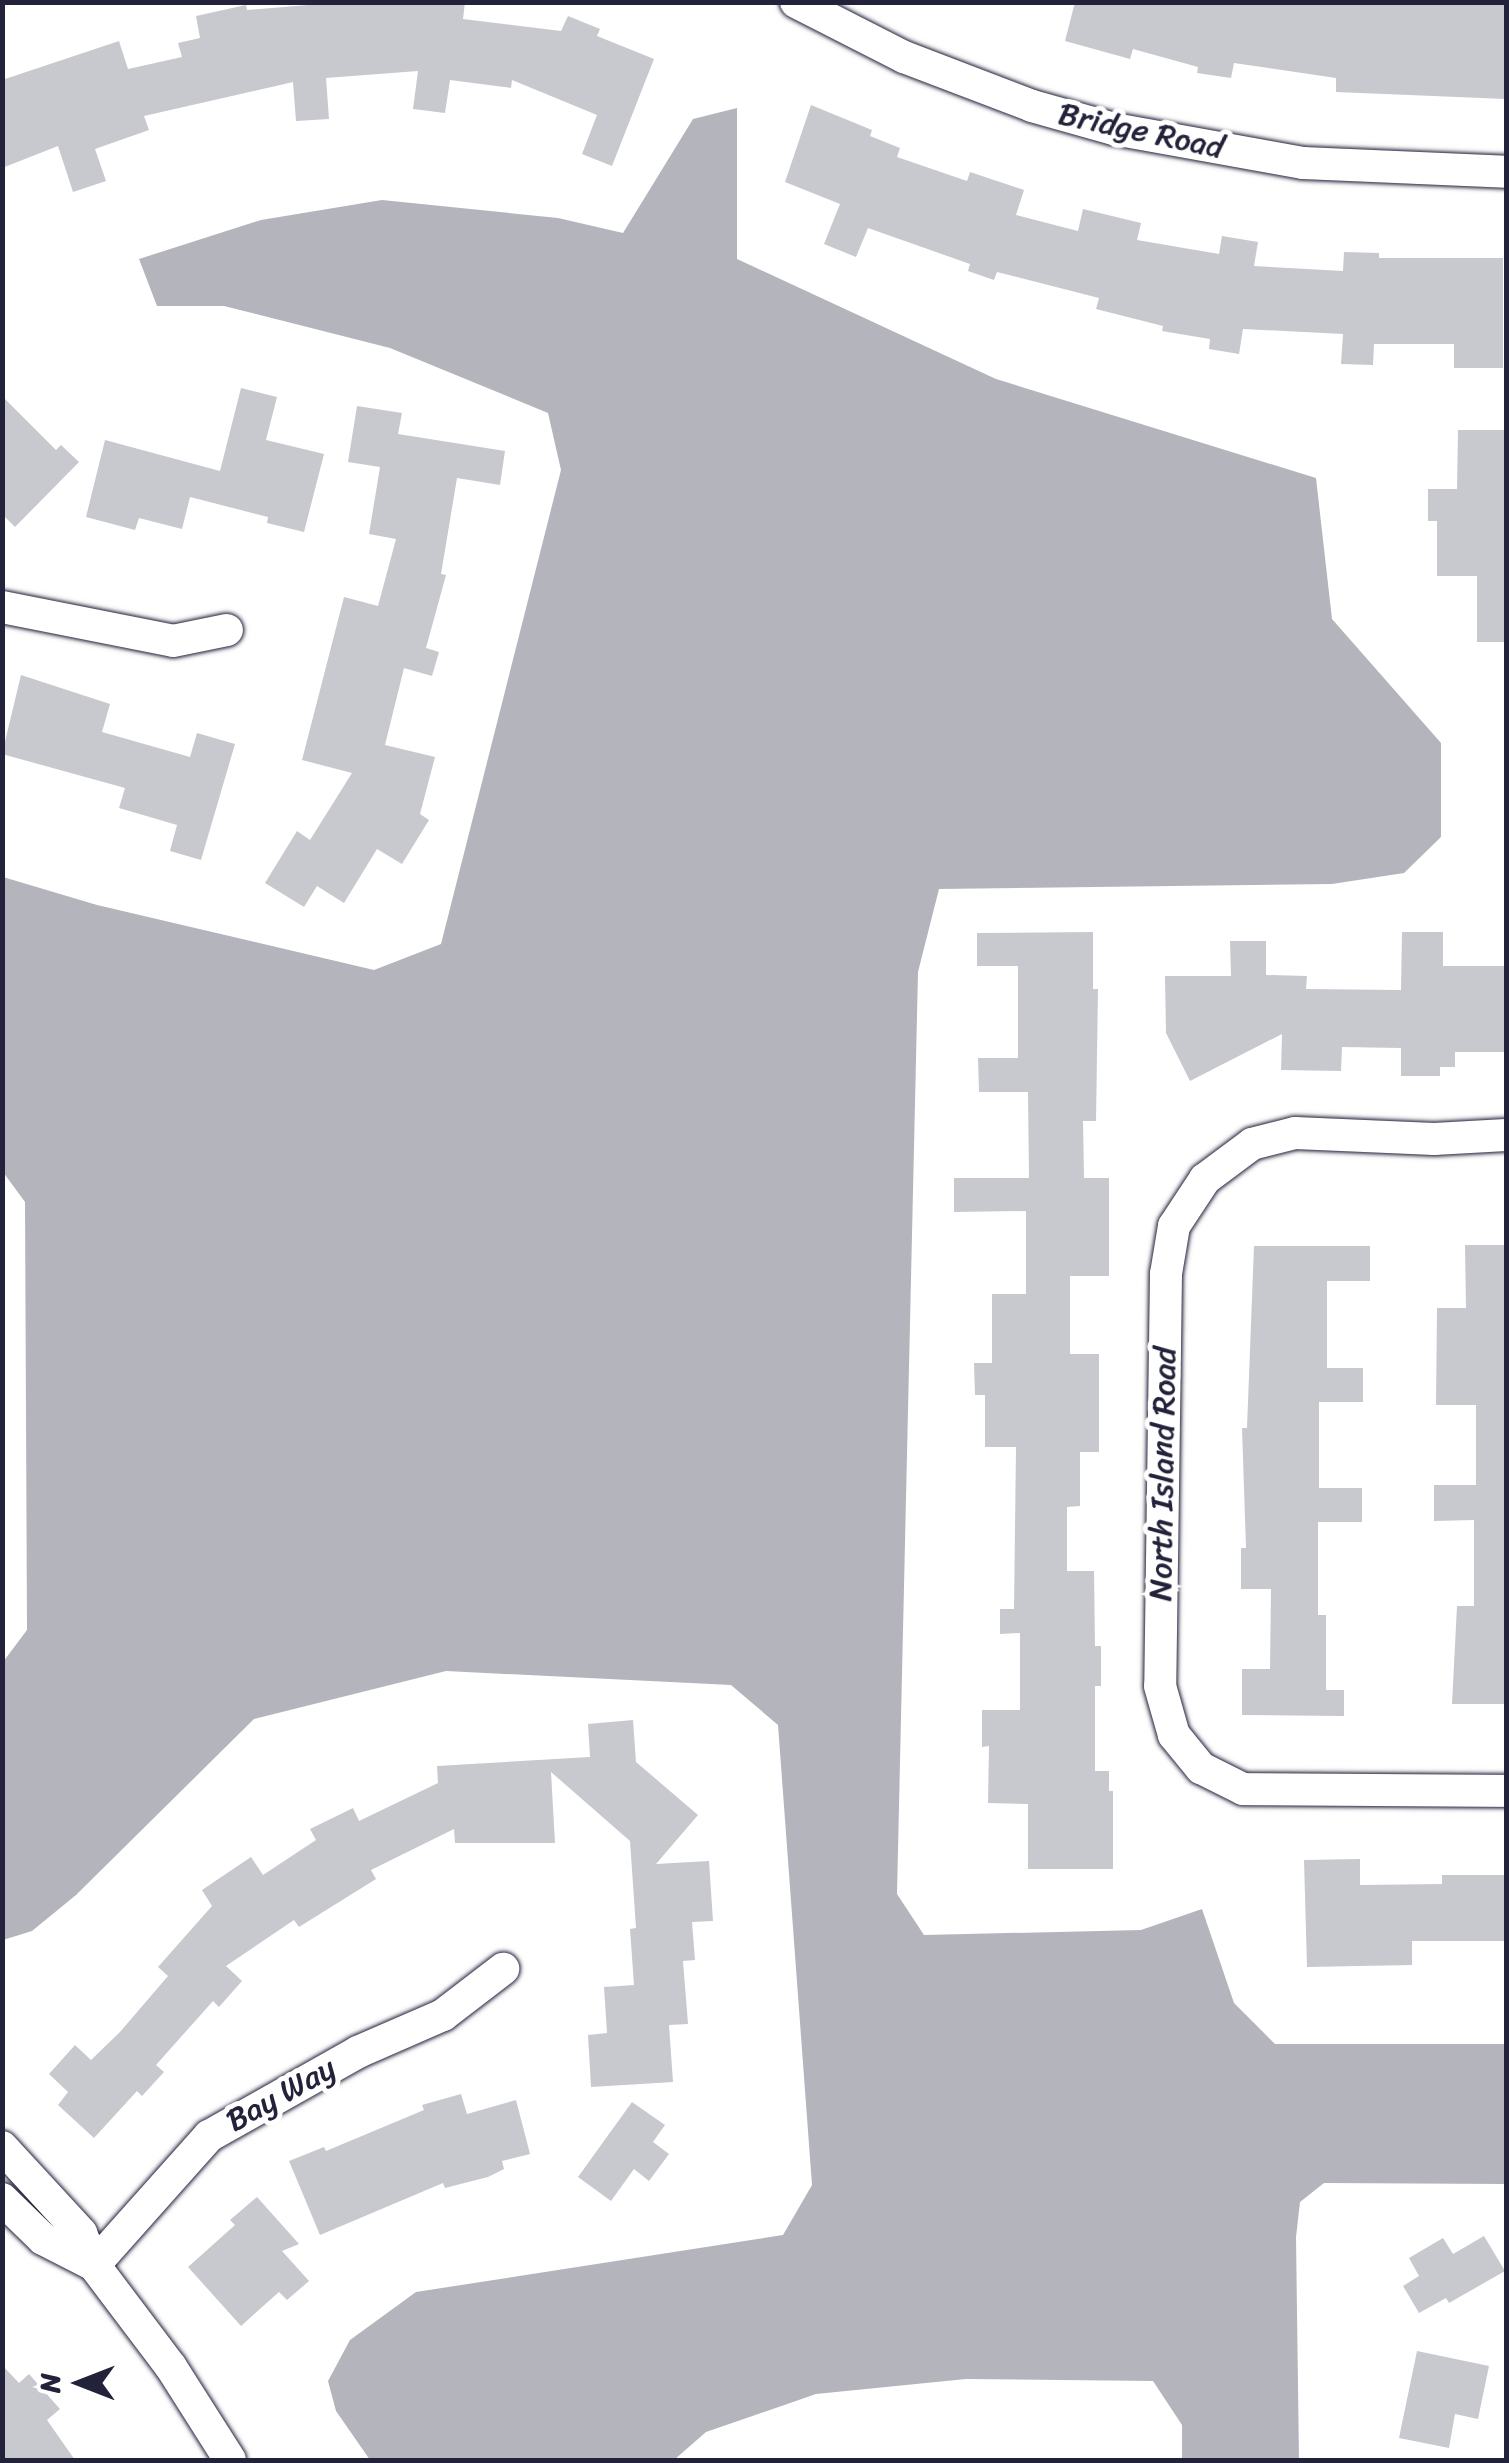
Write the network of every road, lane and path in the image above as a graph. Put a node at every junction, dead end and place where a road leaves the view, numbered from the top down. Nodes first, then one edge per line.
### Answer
1 (803, 4) edge
2 (1506, 172) edge
3 (2, 607) edge
4 (227, 630) dead end
5 (1506, 1135) edge
6 (1506, 1790) edge
7 (503, 1969) dead end
8 (2, 2146) edge
9 (2, 2199) edge
10 (94, 2264) junction
11 (230, 2460) edge

1 - 2 street, Bridge Road
3 - 4 street
5 - 6 street, North Island Road
7 - 10 street, Bay Way
8 - 10 street
9 - 10 street
10 - 11 street

